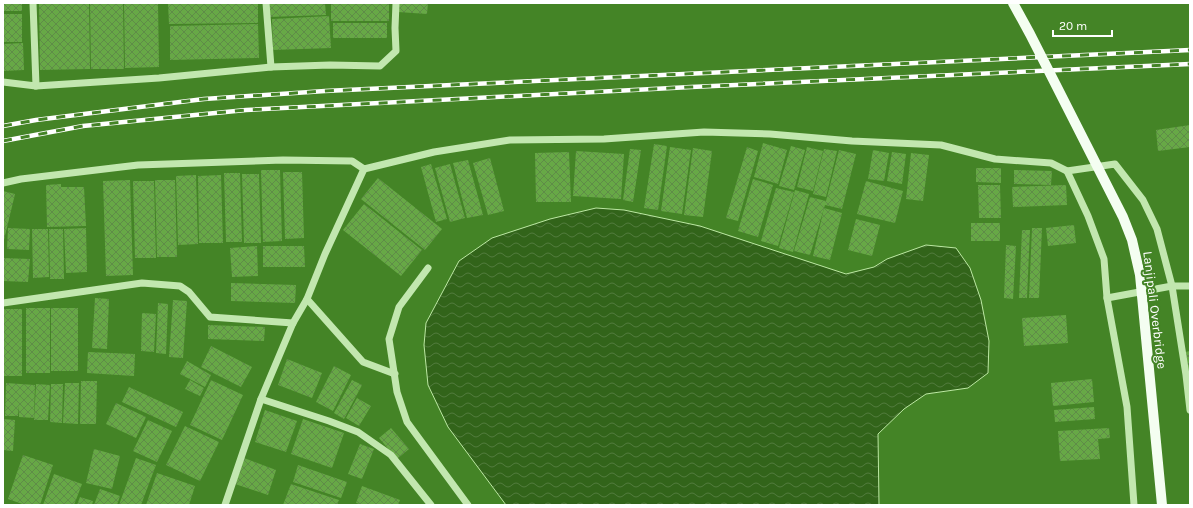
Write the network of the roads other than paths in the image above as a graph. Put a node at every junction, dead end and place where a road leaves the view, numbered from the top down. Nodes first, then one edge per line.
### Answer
1 (33, 3) edge
2 (266, 3) edge
3 (396, 3) edge
4 (1013, 3) edge
5 (271, 67) junction
6 (3, 82) edge
7 (36, 86) junction
8 (364, 169) junction
9 (1067, 171) junction
10 (3, 183) edge
11 (428, 268) dead end
12 (1172, 286) junction
13 (1190, 286) edge
14 (1107, 298) junction
15 (307, 299) junction
16 (3, 303) edge
17 (293, 323) junction
18 (395, 374) junction
19 (261, 399) junction
20 (1190, 410) edge
21 (225, 505) edge
22 (431, 505) edge
23 (468, 505) edge
24 (1134, 505) edge
25 (1162, 505) edge

1 - 7 street
2 - 5 street
3 - 5 street
4 - 25 main road, Lanjipali Overbridge, bridge
5 - 7 street
6 - 7 street
8 - 9 street
8 - 10 street
8 - 15 street
9 - 12 street
9 - 14 street
11 - 18 street
12 - 13 street
12 - 14 street
12 - 20 street
14 - 24 street
15 - 17 street
15 - 18 street
16 - 17 street
17 - 19 street
18 - 23 street
19 - 21 street
19 - 22 street

